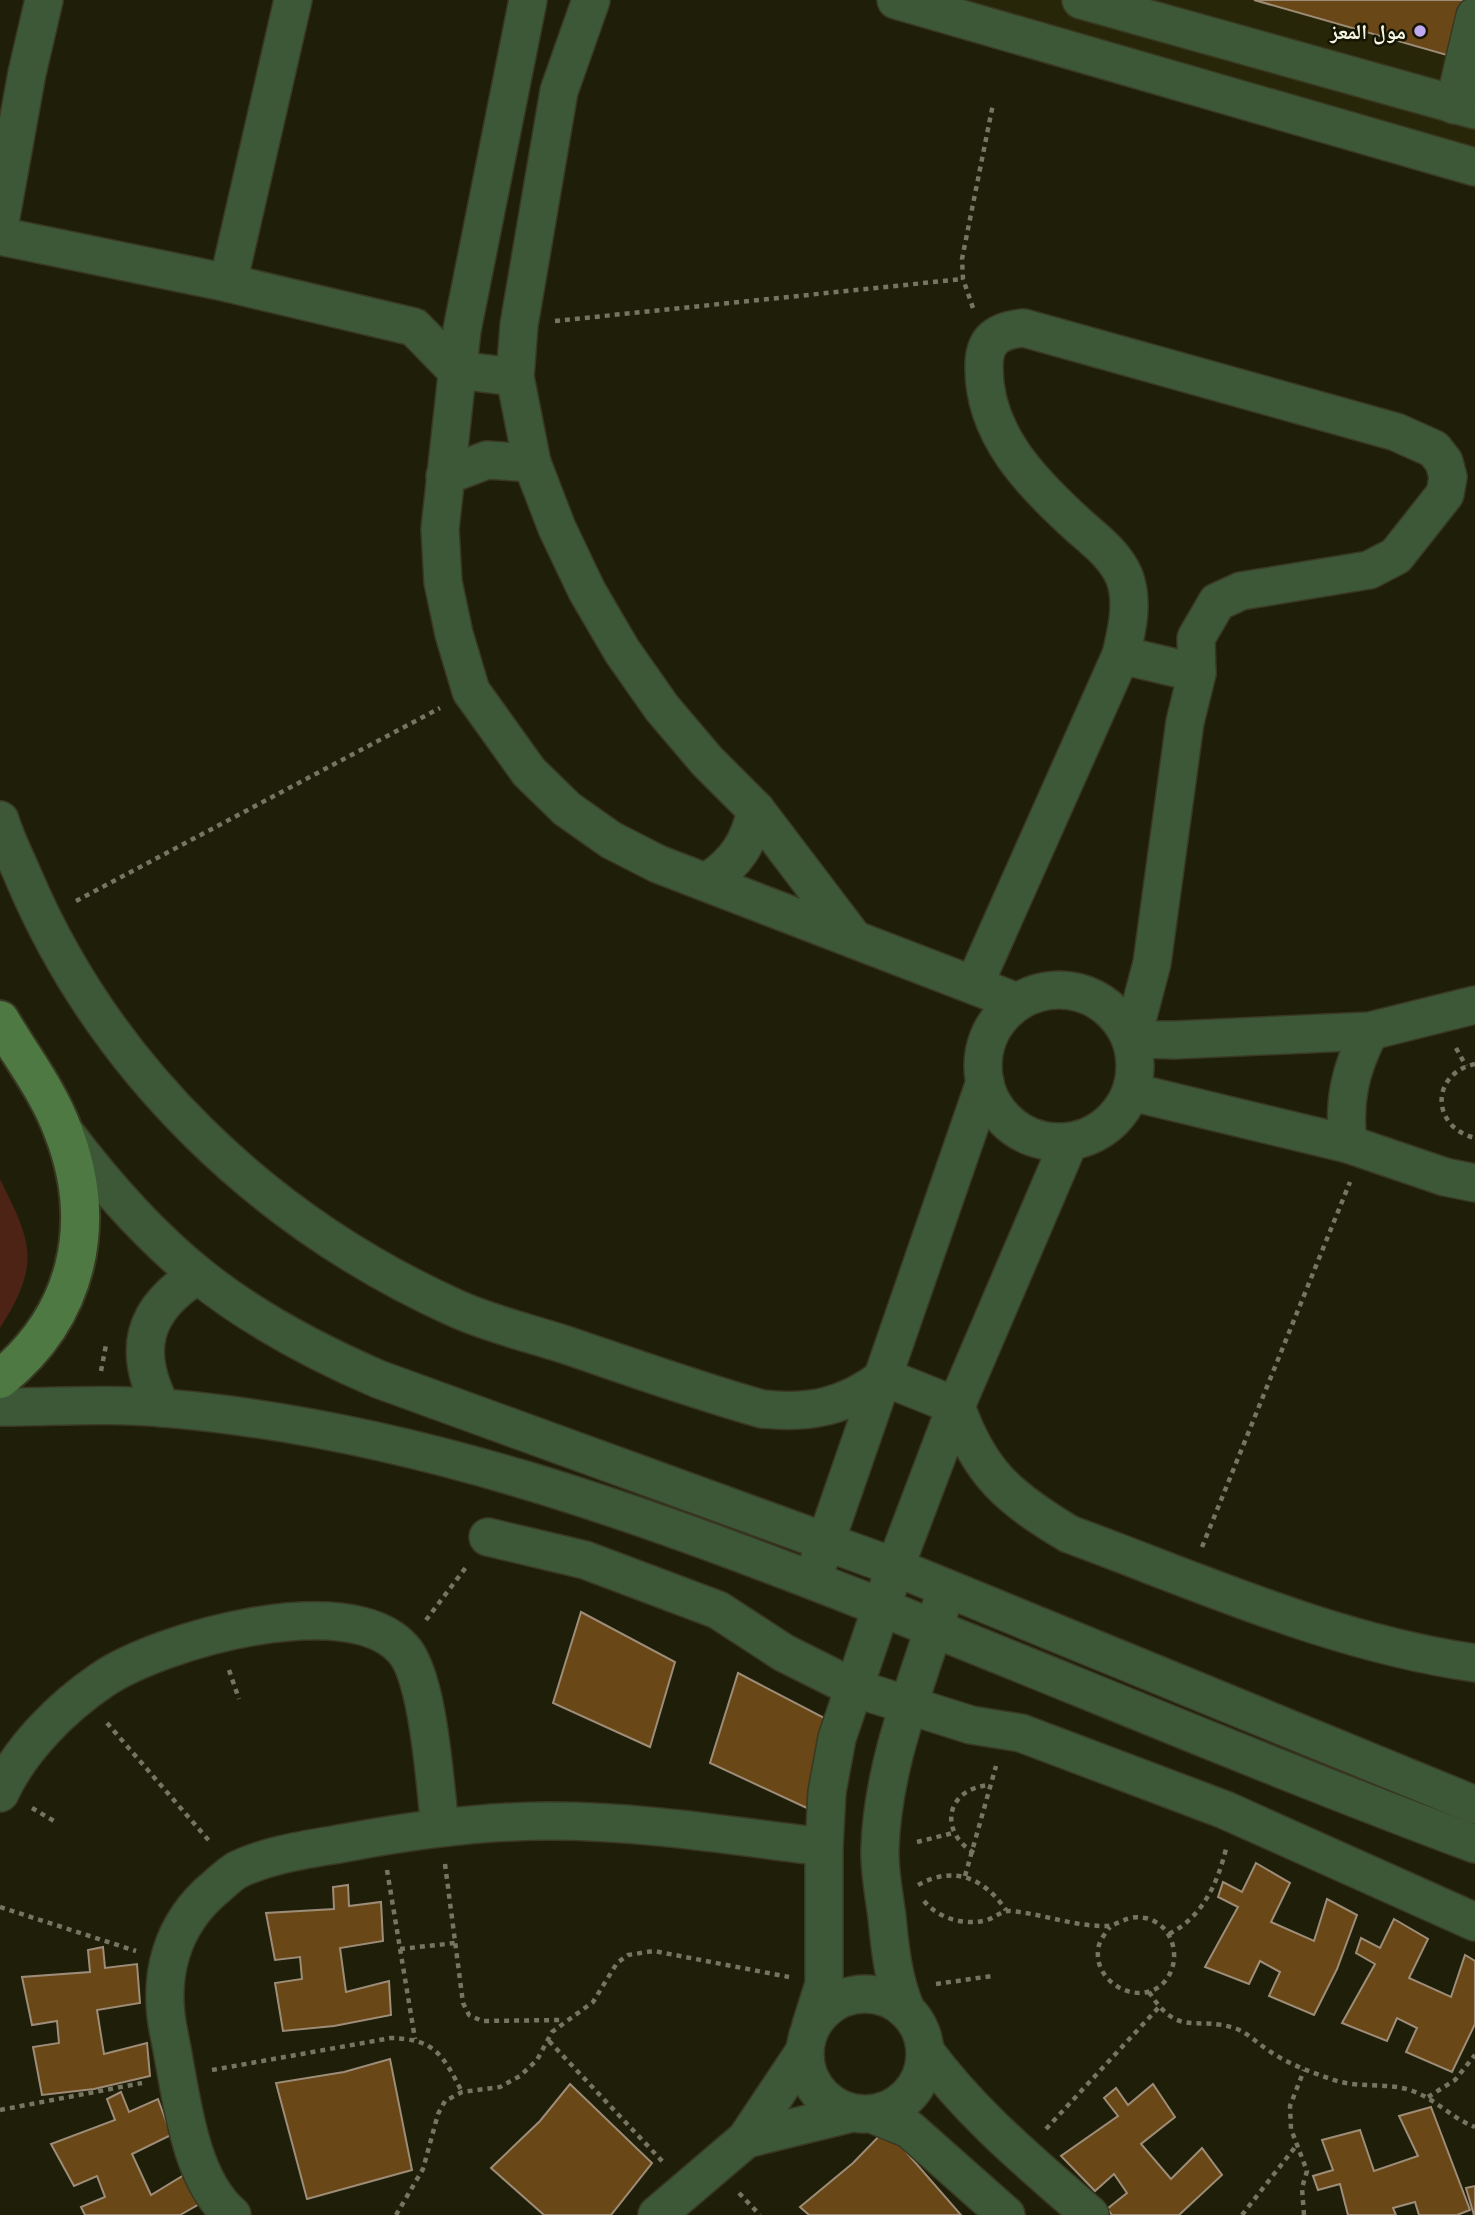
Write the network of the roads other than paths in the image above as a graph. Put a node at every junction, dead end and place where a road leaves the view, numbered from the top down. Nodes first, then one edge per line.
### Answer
1 (44, 0) edge
2 (293, 0) edge
3 (527, 0) edge
4 (591, 0) edge
5 (896, 0) edge
6 (1081, 0) edge
7 (1475, 16) edge
8 (1464, 107) edge
9 (497, 148) junction
10 (545, 158) junction
11 (1475, 167) edge
12 (0, 222) edge
13 (0, 236) edge
14 (228, 283) junction
15 (466, 304) junction
16 (520, 318) junction
17 (414, 327) junction
18 (456, 370) junction
19 (515, 377) junction
20 (532, 463) junction
21 (445, 476) junction
22 (1121, 655) junction
23 (1197, 673) junction
24 (756, 810) junction
25 (0, 820) edge
26 (708, 881) junction
27 (855, 940) junction
28 (974, 985) junction
29 (1017, 1002) junction
30 (1475, 1005) edge
31 (0, 1020) edge
32 (1370, 1031) junction
33 (1132, 1039) junction
34 (985, 1082) junction
35 (1132, 1092) junction
36 (63, 1130) junction
37 (1069, 1142) junction
38 (1356, 1146) junction
39 (1475, 1183) edge
40 (196, 1276) junction
41 (884, 1377) junction
42 (0, 1379) edge
43 (956, 1406) junction
44 (0, 1407) edge
45 (162, 1408) junction
46 (488, 1537) road end
47 (827, 1542) junction
48 (895, 1567) junction
49 (812, 1581) junction
50 (947, 1588) junction
51 (881, 1608) junction
52 (934, 1629) junction
53 (1475, 1663) edge
54 (854, 1688) junction
55 (906, 1707) junction
56 (0, 1793) edge
57 (1475, 1805) edge
58 (440, 1827) junction
59 (1475, 1844) edge
60 (824, 1847) junction
61 (1475, 1922) edge
62 (902, 1999) junction
63 (808, 2038) junction
64 (925, 2051) junction
65 (862, 2113) junction
66 (746, 2139) junction
67 (232, 2215) edge
68 (657, 2215) edge
69 (1006, 2215) edge
70 (1090, 2215) edge

1 - 12 street
2 - 14 street
3 - 9 street
4 - 10 street
5 - 11 street
6 - 8 street
7 - 8 street
9 - 10 street
9 - 15 street
10 - 16 street
13 - 14 street
14 - 17 street
15 - 16 street
15 - 17 street
15 - 18 street
16 - 19 street
17 - 18 street
18 - 19 street
18 - 21 street
19 - 20 street
20 - 21 street
20 - 24 street
21 - 26 street
22 - 23 street
22 - 23 street
22 - 28 street
23 - 33 street
24 - 26 street
24 - 27 street
25 - 41 street
26 - 27 street
27 - 28 street
28 - 29 street
29 - 33 street
29 - 34 street
30 - 32 street
31 - 36 main road
32 - 33 street
32 - 38 street
33 - 35 street
34 - 37 street
34 - 41 street
35 - 37 street
35 - 38 street
36 - 40 street
36 - 42 main road
37 - 43 street
38 - 39 street
40 - 45 street
40 - 47 street
41 - 43 street
41 - 47 street
43 - 48 street
43 - 53 street
44 - 45 street
45 - 49 street
46 - 54 street
47 - 48 street
47 - 49 street
48 - 50 street
48 - 51 street
49 - 51 street
50 - 52 street
50 - 57 street
51 - 52 street
51 - 54 street
52 - 55 street
52 - 59 street
54 - 55 street
54 - 60 street
55 - 61 street
55 - 62 street
56 - 58 street
58 - 60 street
58 - 67 street
60 - 63 street
62 - 63 street
62 - 64 street
63 - 65 street
63 - 66 street
64 - 65 street
64 - 70 street
65 - 66 street
65 - 69 street
66 - 68 street

